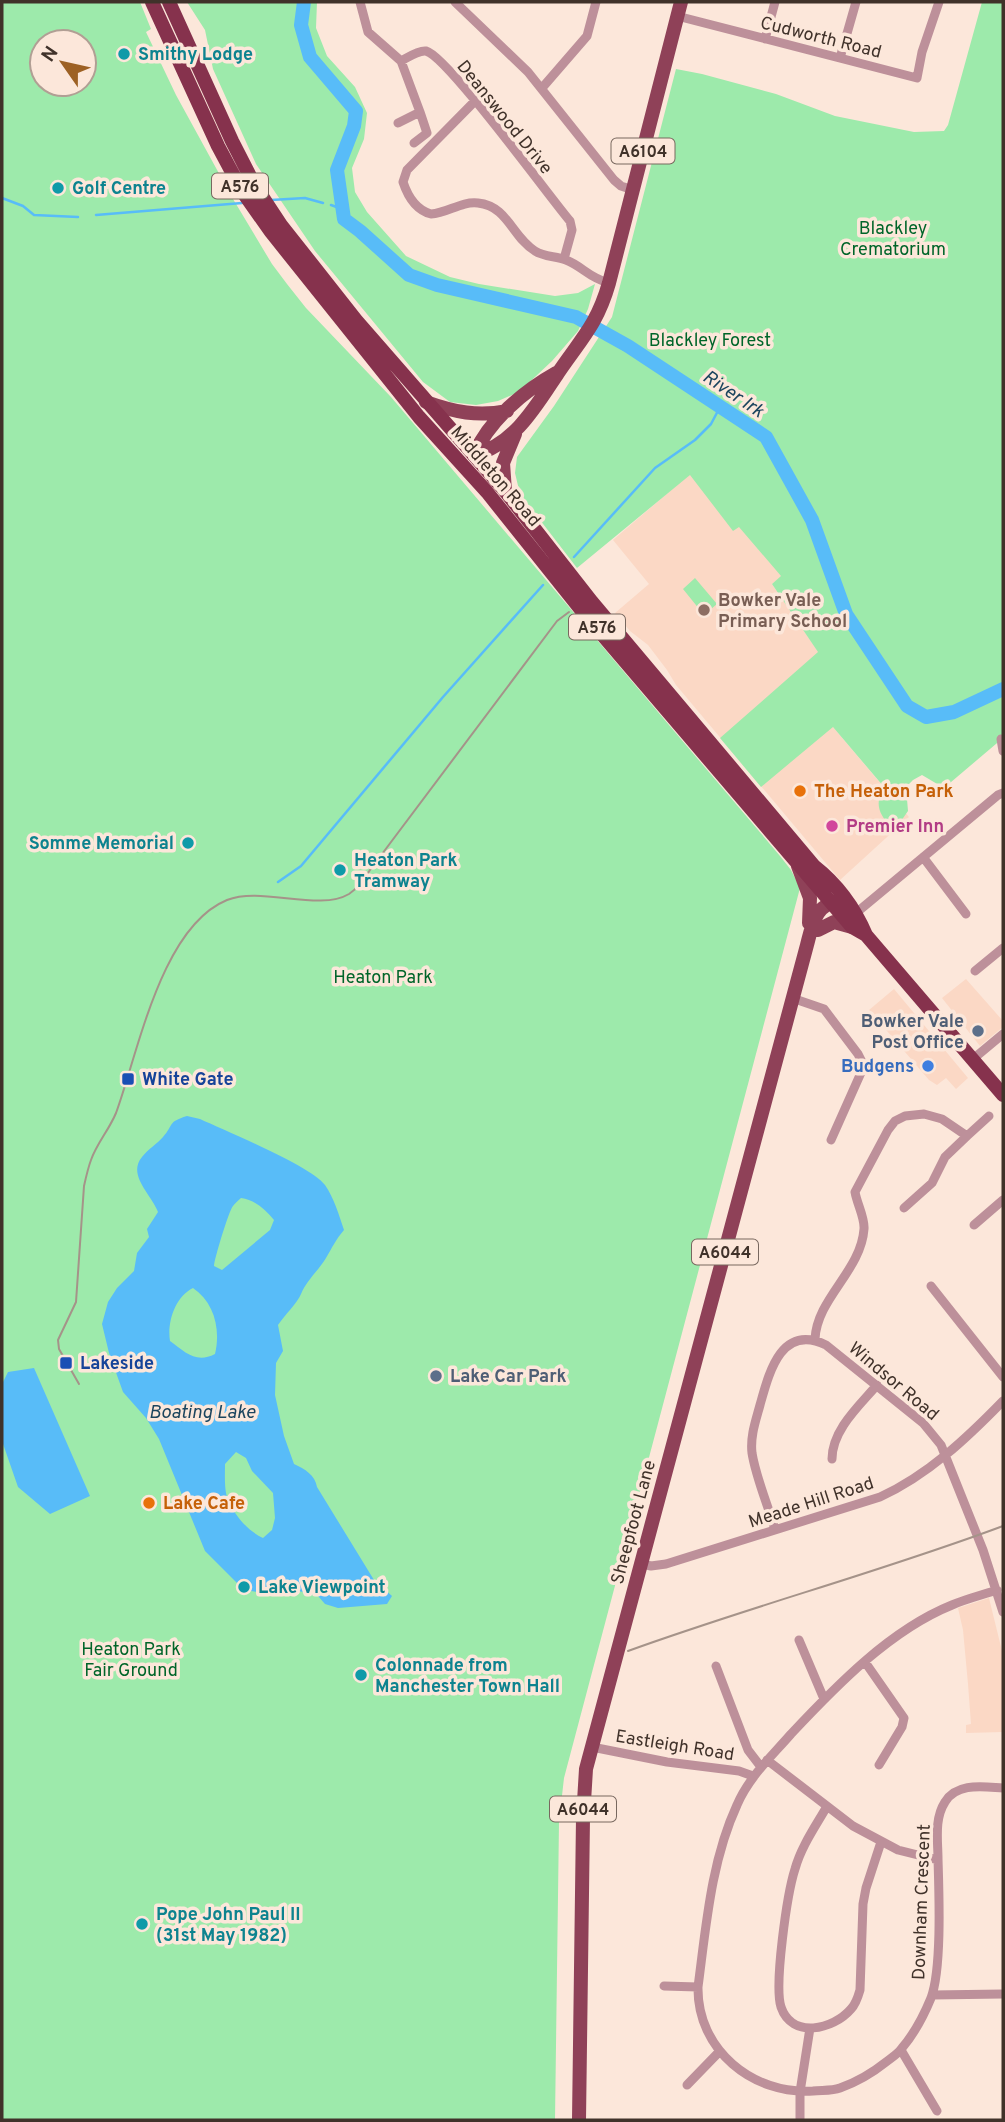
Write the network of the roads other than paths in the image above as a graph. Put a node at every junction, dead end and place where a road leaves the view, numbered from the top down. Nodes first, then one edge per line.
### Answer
1 (152, 2) edge
2 (169, 2) edge
3 (360, 2) edge
4 (455, 2) edge
5 (596, 2) edge
6 (775, 2) edge
7 (856, 2) edge
8 (939, 2) edge
9 (679, 9) edge
10 (765, 39) junction
11 (840, 58) junction
12 (401, 61) junction
13 (542, 88) junction
14 (475, 101) junction
15 (420, 112) junction
16 (398, 123) dead end
17 (414, 143) dead end
18 (633, 190) junction
19 (564, 259) junction
20 (609, 283) junction
21 (559, 371) junction
22 (426, 402) junction
23 (507, 411) junction
24 (520, 427) junction
25 (441, 442) junction
26 (474, 454) junction
27 (505, 491) junction
28 (487, 492) junction
29 (1001, 739) dead end
30 (1003, 751) edge
31 (1003, 793) edge
32 (754, 794) junction
33 (752, 813) junction
34 (923, 857) junction
35 (798, 866) junction
36 (814, 866) junction
37 (831, 903) junction
38 (852, 914) junction
39 (966, 914) dead end
40 (818, 930) junction
41 (807, 945) junction
42 (1003, 948) edge
43 (975, 971) dead end
44 (793, 998) junction
45 (1003, 1034) edge
46 (973, 1059) junction
47 (1003, 1095) edge
48 (989, 1116) dead end
49 (967, 1136) junction
50 (831, 1140) dead end
51 (1003, 1200) edge
52 (904, 1208) dead end
53 (974, 1225) dead end
54 (931, 1286) dead end
55 (815, 1339) junction
56 (1003, 1377) edge
57 (877, 1385) junction
58 (1003, 1401) edge
59 (944, 1456) junction
60 (832, 1459) dead end
61 (775, 1530) junction
62 (642, 1564) junction
63 (1000, 1592) edge
64 (1003, 1612) edge
65 (799, 1640) dead end
66 (865, 1662) junction
67 (716, 1666) dead end
68 (824, 1699) junction
69 (592, 1746) junction
70 (764, 1763) junction
71 (879, 1765) dead end
72 (753, 1776) junction
73 (1003, 1788) edge
74 (826, 1808) junction
75 (881, 1842) junction
76 (938, 1860) junction
77 (664, 1986) dead end
78 (698, 1987) junction
79 (1003, 1994) edge
80 (932, 1995) junction
81 (810, 2028) junction
82 (901, 2050) junction
83 (719, 2052) junction
84 (687, 2085) dead end
85 (800, 2092) junction
86 (937, 2111) dead end
87 (579, 2120) edge
88 (800, 2120) edge

1 - 25 highway, Middleton Road / A576
2 - 22 highway, Middleton Road / A576
3 - 12 street
4 - 13 street
5 - 13 street
6 - 10 street
7 - 11 street
8 - 11 street, Cudworth Road
9 - 10 street, Cudworth Road
9 - 18 main road, A6104
10 - 11 street, Cudworth Road
12 - 14 street, Deanswood Drive
12 - 15 street
13 - 18 street
14 - 19 street, Deanswood Drive
14 - 19 street
15 - 16 street
15 - 17 street
18 - 20 main road, A6104
19 - 20 street
20 - 21 main road, A6104
21 - 23 main road
21 - 24 main road
22 - 23 main road
22 - 26 highway, Middleton Road / A576
23 - 26 main road
24 - 26 main road
24 - 27 main road
25 - 26 main road
25 - 28 highway, Middleton Road / A576
26 - 27 highway, Middleton Road / A576
26 - 28 main road
27 - 32 highway, Middleton Road / A576
28 - 33 highway, Middleton Road / A576
29 - 30 street
31 - 34 street
32 - 33 highway
32 - 36 highway, Middleton Road / A576
33 - 35 highway, Middleton Road / A576
34 - 38 street
34 - 39 street
35 - 37 highway, Middleton Road / A576
35 - 41 main road, Sheepfoot Lane / A6044
36 - 37 highway, A576
36 - 38 highway, Middleton Road / A576
37 - 38 highway, A576
37 - 38 highway, Middleton Road / A576
37 - 40 main road, Sheepfoot Lane / A6044
37 - 41 main road, Sheepfoot Lane / A6044
38 - 40 main road
38 - 46 highway, Middleton Road / A576
40 - 41 main road, Sheepfoot Lane / A6044
41 - 44 main road, Sheepfoot Lane / A6044
42 - 43 street
44 - 50 street
44 - 62 main road, Sheepfoot Lane / A6044
45 - 46 street
46 - 47 highway, Middleton Road / A576
48 - 49 street
49 - 52 street
49 - 55 street
51 - 53 street
54 - 56 street
55 - 57 street, Windsor Road
55 - 61 street
57 - 59 street, Windsor Road
57 - 60 street
58 - 59 street, Meade Hill Road
59 - 61 street, Meade Hill Road
59 - 63 street, Windsor Road
61 - 62 street, Meade Hill Road
62 - 69 main road, Sheepfoot Lane / A6044
63 - 64 street, Windsor Road
63 - 66 street, Downham Crescent
65 - 68 street
66 - 68 street, Downham Crescent
66 - 71 street
67 - 70 street
68 - 70 street, Downham Crescent
69 - 72 street, Eastleigh Road
69 - 87 main road, Sheepfoot Lane / A6044
70 - 72 street, Downham Crescent
70 - 74 street
72 - 78 street, Downham Crescent
73 - 76 street, Downham Crescent
74 - 75 street
74 - 81 street
75 - 76 street
75 - 81 street
76 - 80 street, Downham Crescent
77 - 78 street
78 - 83 street, Downham Crescent
79 - 80 street
80 - 82 street, Downham Crescent
81 - 85 street
82 - 85 street, Downham Crescent
82 - 86 street
83 - 84 street
83 - 85 street, Downham Crescent
85 - 88 street

